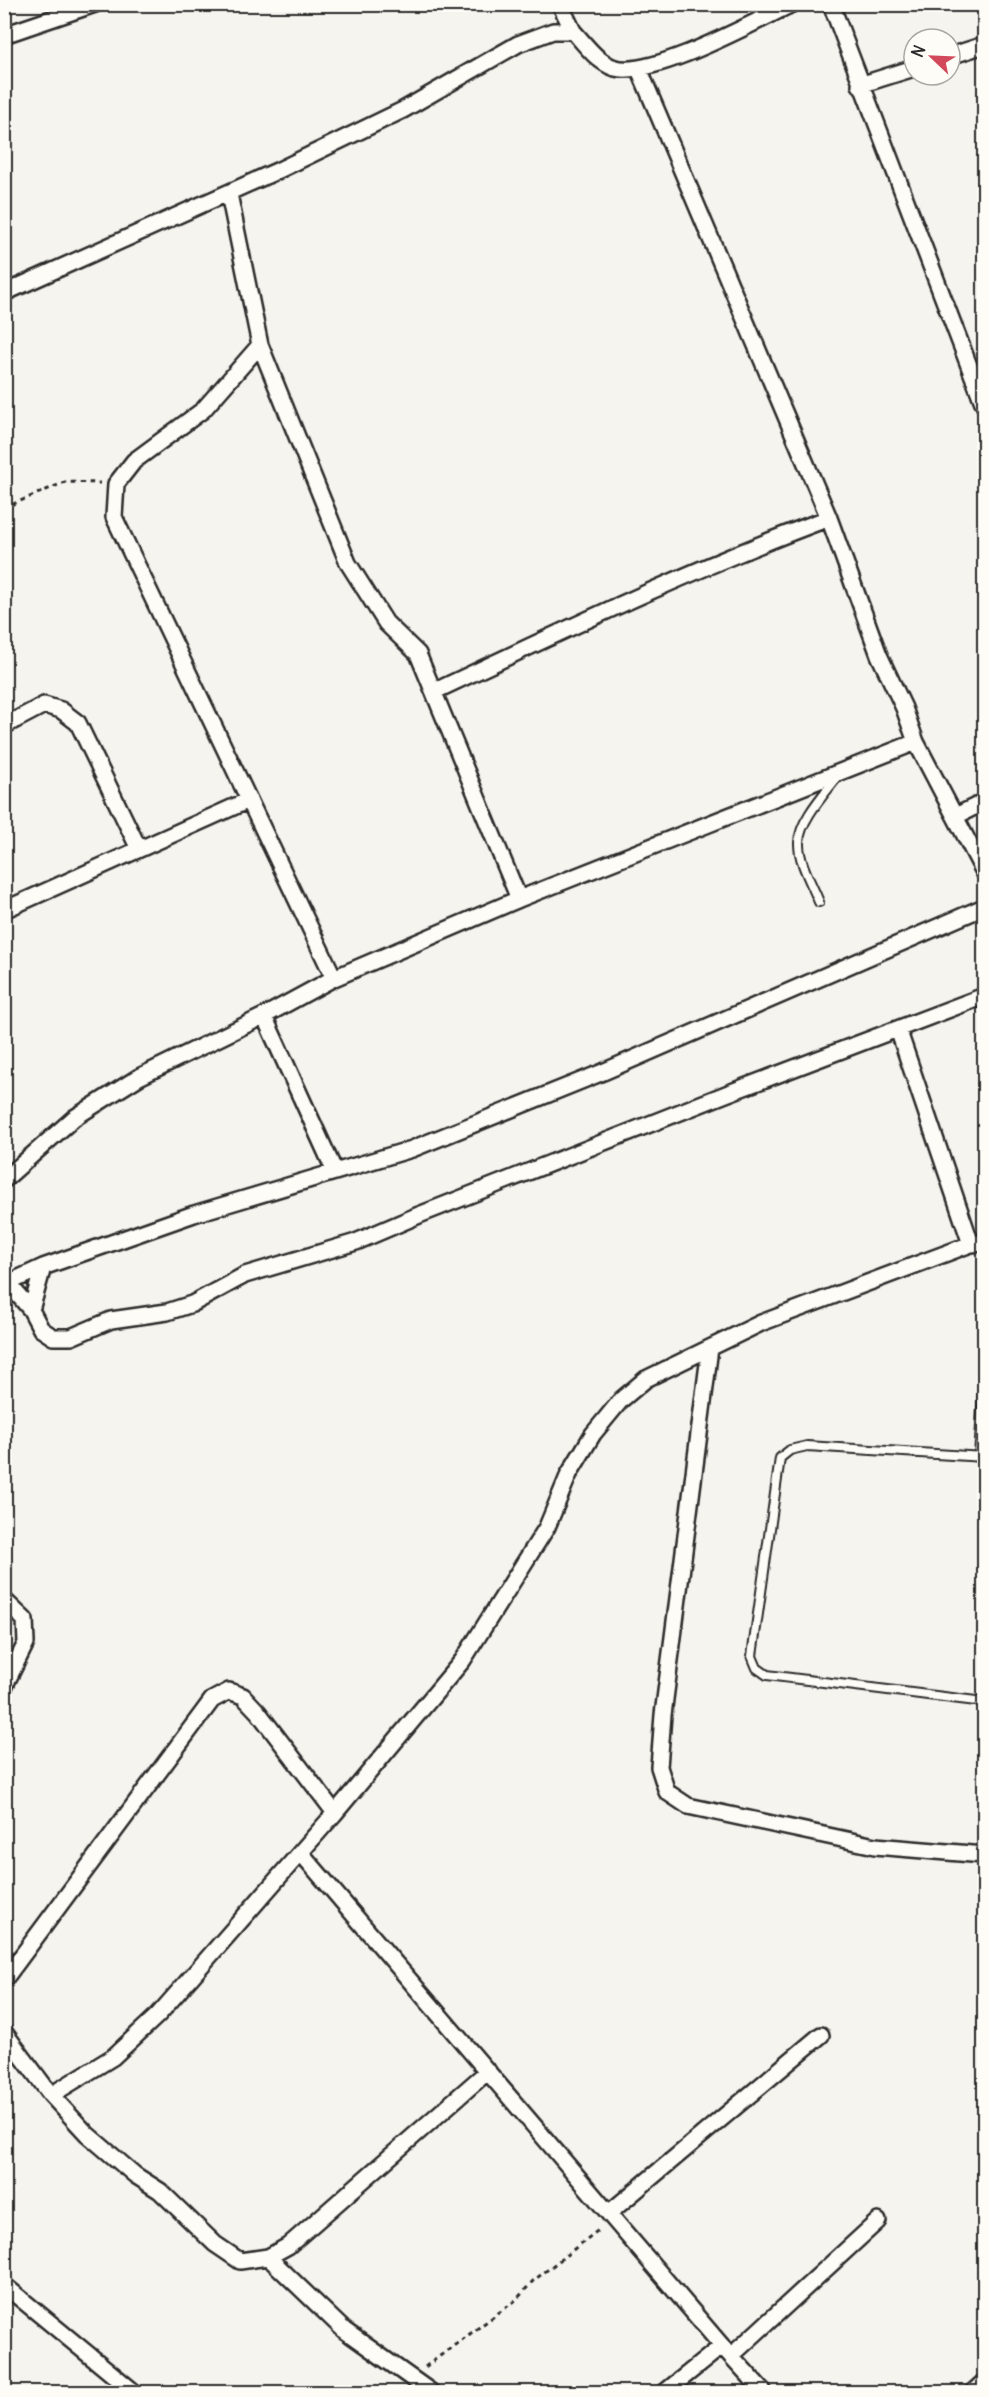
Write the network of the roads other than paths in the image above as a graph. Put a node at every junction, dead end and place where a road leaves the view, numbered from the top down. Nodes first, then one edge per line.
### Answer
1 (95, 4) edge
2 (560, 4) edge
3 (792, 4) edge
4 (831, 4) edge
5 (573, 31) junction
6 (4, 35) edge
7 (984, 45) edge
8 (962, 52) edge
9 (639, 69) junction
10 (902, 72) edge
11 (860, 85) junction
12 (229, 194) junction
13 (4, 293) edge
14 (260, 345) junction
15 (984, 405) edge
16 (829, 518) junction
17 (435, 692) junction
18 (4, 726) edge
19 (916, 742) junction
20 (841, 772) junction
21 (249, 800) junction
22 (984, 802) edge
23 (956, 816) junction
24 (139, 849) junction
25 (984, 872) edge
26 (519, 899) junction
27 (819, 902) dead end
28 (984, 907) edge
29 (4, 910) edge
30 (334, 978) junction
31 (984, 996) edge
32 (264, 1016) junction
33 (898, 1029) junction
34 (335, 1172) junction
35 (4, 1180) edge
36 (978, 1244) edge
37 (44, 1267) junction
38 (6, 1284) edge
39 (31, 1310) junction
40 (710, 1348) junction
41 (984, 1378) edge
42 (982, 1457) edge
43 (4, 1600) edge
44 (4, 1687) edge
45 (984, 1702) edge
46 (335, 1813) junction
47 (301, 1853) junction
48 (984, 1855) edge
49 (4, 1980) edge
50 (4, 2032) edge
51 (821, 2035) dead end
52 (488, 2071) junction
53 (51, 2095) junction
54 (611, 2216) junction
55 (878, 2221) dead end
56 (268, 2257) junction
57 (4, 2285) edge
58 (726, 2351) junction
59 (984, 2382) edge
60 (134, 2392) edge
61 (431, 2392) edge
62 (665, 2392) edge
63 (764, 2392) edge
64 (973, 2392) edge

1 - 6 street
2 - 5 street
3 - 9 street
4 - 11 street
5 - 9 street
5 - 12 street
7 - 8 street
9 - 16 street
10 - 11 street
11 - 15 street
12 - 13 street
12 - 14 street
14 - 17 street
14 - 21 street
16 - 17 street
16 - 19 street
17 - 26 street
18 - 24 street
19 - 20 street
19 - 23 street
20 - 26 street
20 - 27 lane
21 - 24 street
21 - 30 street
22 - 23 street
23 - 25 street
24 - 29 street
26 - 30 street
28 - 34 street
30 - 32 street
31 - 33 street
32 - 34 street
32 - 35 street
33 - 36 street
33 - 39 street
34 - 37 street
36 - 40 street
37 - 38 street
37 - 39 street
38 - 39 street
40 - 46 street
40 - 48 street
41 - 42 lane
42 - 45 lane
43 - 44 street
46 - 47 street
46 - 49 street
47 - 52 street
47 - 53 street
50 - 53 street
51 - 54 street
52 - 54 street
52 - 56 street
53 - 56 street
54 - 58 street
55 - 58 street
56 - 61 street
57 - 60 street
58 - 62 street
58 - 63 street
59 - 64 street

